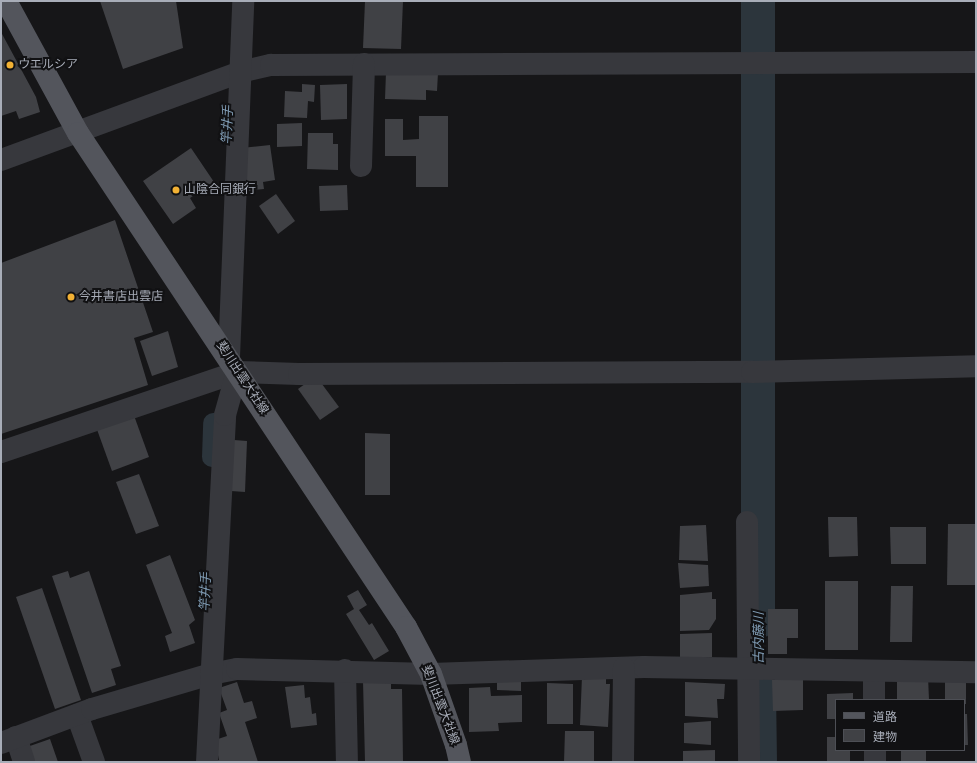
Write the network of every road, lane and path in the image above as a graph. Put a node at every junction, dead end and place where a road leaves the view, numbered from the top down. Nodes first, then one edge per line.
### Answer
1 (6, 1) edge
2 (244, 1) edge
3 (976, 62) edge
4 (364, 64) junction
5 (240, 72) junction
6 (78, 133) junction
7 (1, 160) edge
8 (361, 166) dead end
9 (233, 364) junction
10 (976, 366) edge
11 (1, 452) edge
12 (747, 522) dead end
13 (624, 668) junction
14 (345, 670) junction
15 (750, 670) junction
16 (874, 671) junction
17 (976, 672) edge
18 (211, 674) junction
19 (431, 674) junction
20 (874, 699) edge
21 (77, 714) junction
22 (9, 740) edge
23 (875, 751) edge
24 (24, 762) edge
25 (94, 762) edge
26 (207, 762) edge
27 (348, 762) edge
28 (460, 762) edge
29 (623, 762) edge
30 (749, 762) edge
31 (875, 762) edge

1 - 6 main road, 斐川出雲大社線
2 - 5 street
3 - 4 street
4 - 5 street
4 - 8 street
5 - 6 street
5 - 9 street
6 - 7 street
6 - 9 main road, 斐川出雲大社線
9 - 10 street
9 - 11 street
9 - 18 street
9 - 19 main road, 斐川出雲大社線
12 - 15 street
13 - 15 street
13 - 19 street
13 - 29 street
14 - 18 street
14 - 19 street
14 - 27 street
15 - 16 street
15 - 30 street
16 - 17 street
16 - 20 street
18 - 21 street
18 - 26 street
19 - 28 main road, 斐川出雲大社線
21 - 22 street
21 - 25 street
22 - 24 street
23 - 31 street

